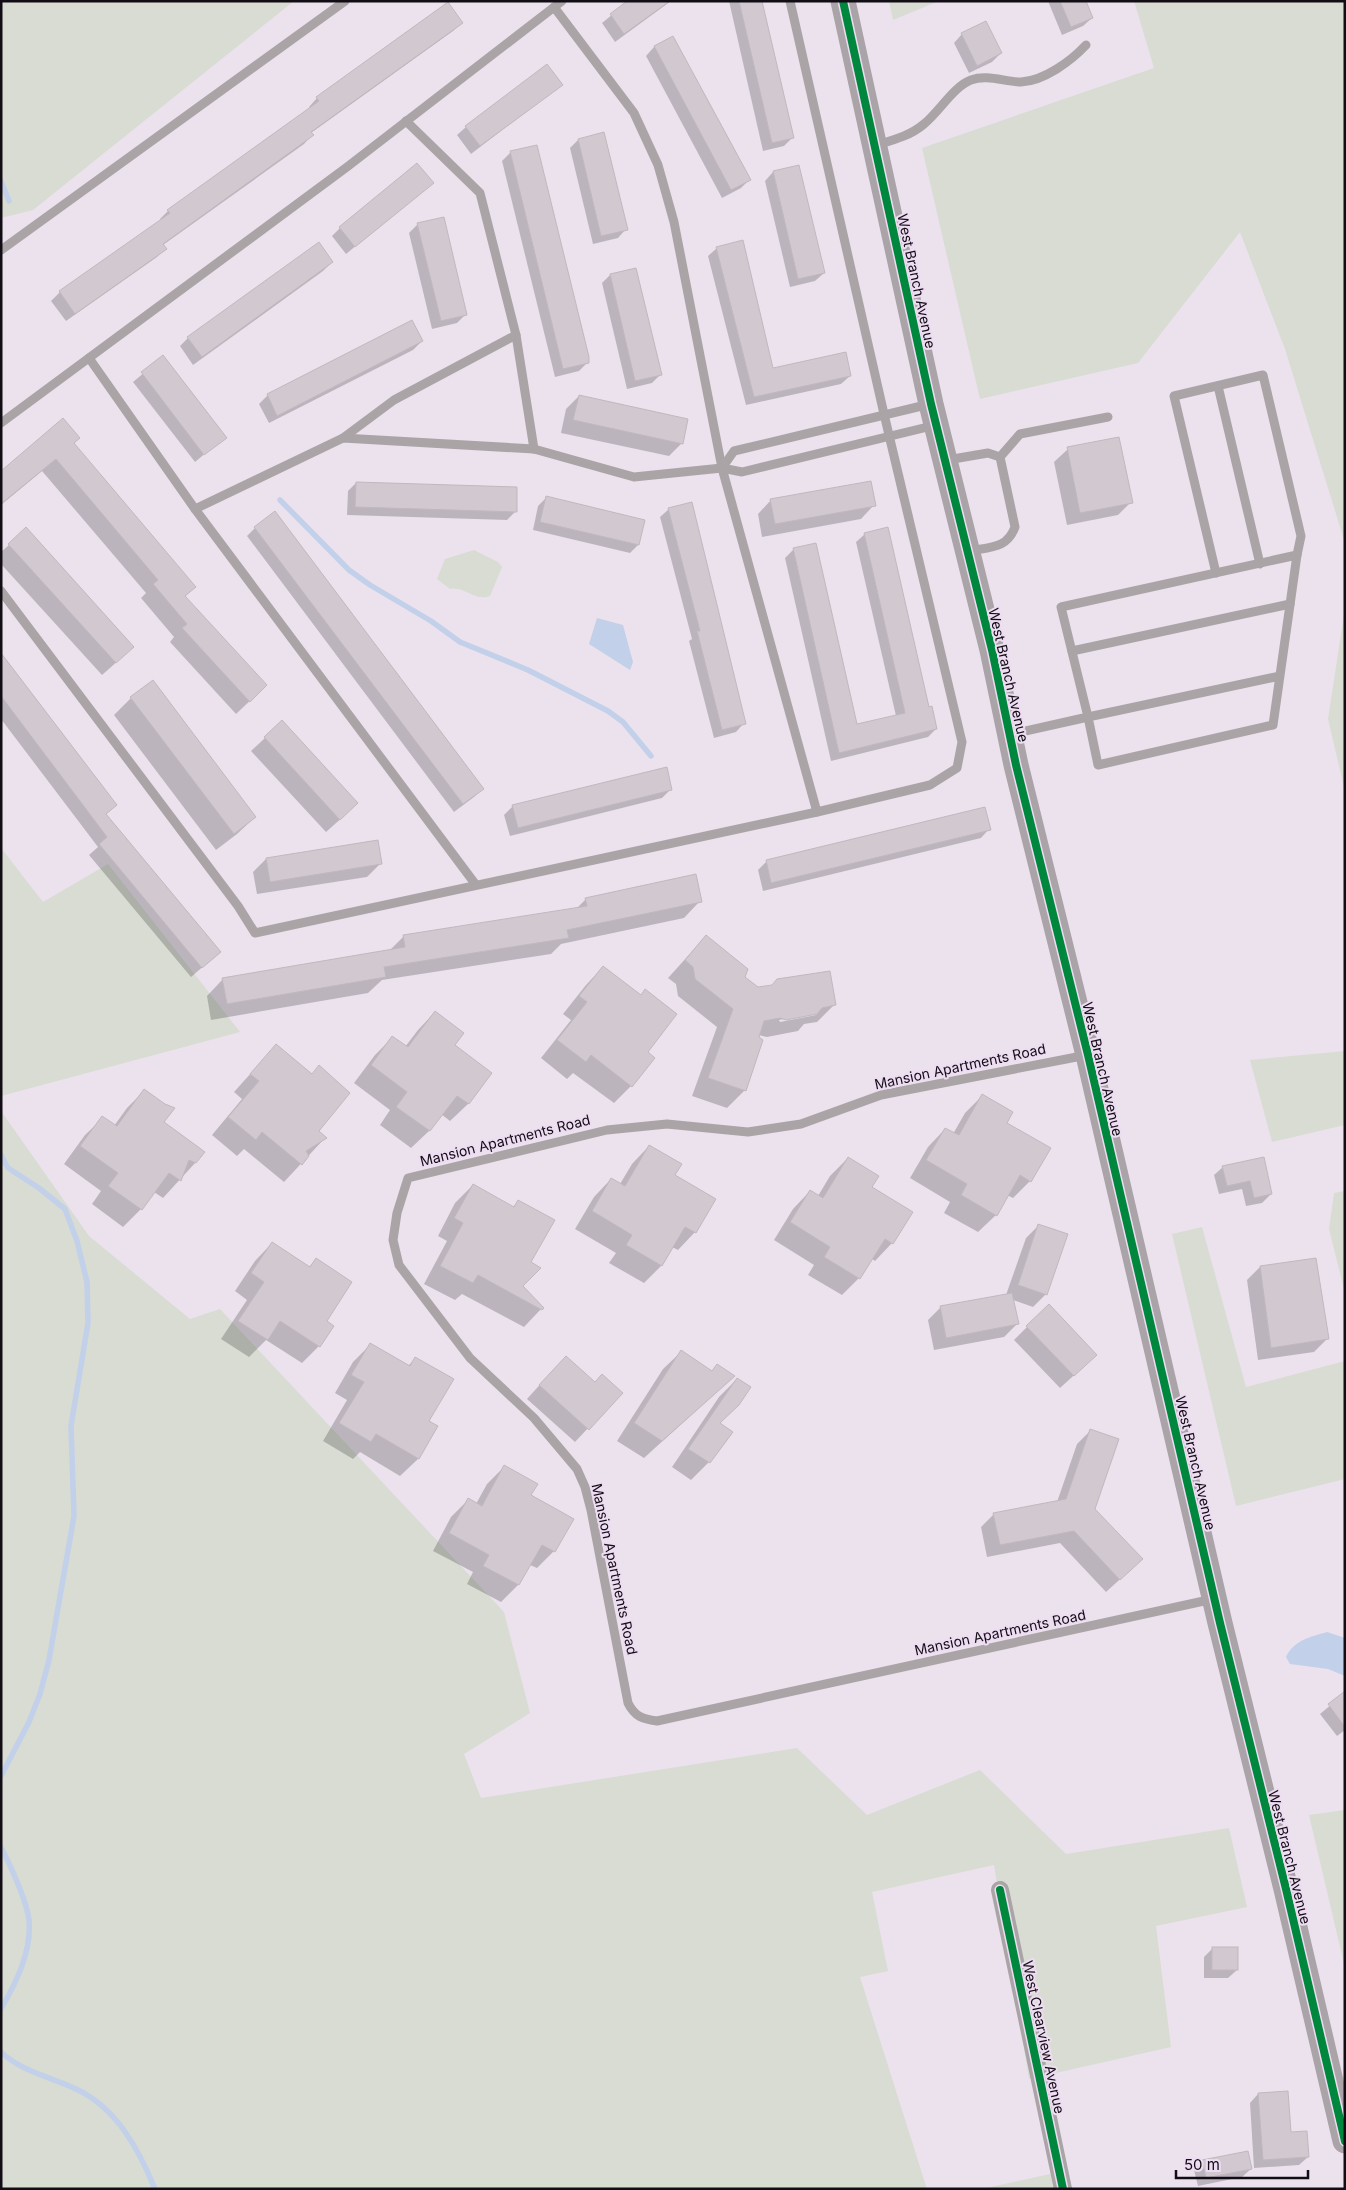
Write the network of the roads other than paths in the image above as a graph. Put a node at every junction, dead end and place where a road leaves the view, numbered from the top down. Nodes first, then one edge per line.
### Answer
1 (345, 1) edge
2 (790, 1) edge
3 (843, 1) edge
4 (558, 4) edge
5 (1086, 45) dead end
6 (406, 121) junction
7 (875, 146) junction
8 (1, 250) edge
9 (516, 335) junction
10 (89, 358) junction
11 (1218, 386) junction
12 (884, 414) junction
13 (933, 415) junction
14 (1108, 417) dead end
15 (1, 423) edge
16 (890, 437) junction
17 (343, 438) junction
18 (534, 449) junction
19 (1000, 457) junction
20 (944, 460) junction
21 (722, 468) junction
22 (195, 509) junction
23 (968, 552) junction
24 (1297, 556) junction
25 (1260, 564) junction
26 (1216, 573) junction
27 (1, 591) edge
28 (1290, 604) junction
29 (1072, 651) junction
30 (1280, 676) junction
31 (1088, 717) junction
32 (1010, 734) junction
33 (817, 812) junction
34 (476, 885) junction
35 (1088, 1055) junction
36 (1215, 1599) junction
37 (1000, 1890) dead end
38 (1345, 2141) edge
39 (1063, 2189) edge

1 - 8 lane
2 - 12 lane
3 - 7 street, West Branch Avenue
4 - 6 lane
4 - 21 lane
5 - 7 lane
6 - 9 lane
6 - 10 lane
7 - 13 street, West Branch Avenue
9 - 17 lane
9 - 18 lane
10 - 15 lane
10 - 22 lane
11 - 24 lane
11 - 25 lane
11 - 26 lane
12 - 13 lane
12 - 16 lane
12 - 21 lane
13 - 16 lane
13 - 20 street, West Branch Avenue
14 - 19 lane
16 - 21 lane
16 - 33 lane
17 - 18 lane
17 - 22 lane
18 - 21 lane
19 - 20 lane
19 - 23 lane
20 - 23 street, West Branch Avenue
21 - 33 lane
22 - 34 lane
23 - 32 street, West Branch Avenue
24 - 25 lane
24 - 28 lane
25 - 26 lane
26 - 29 lane
27 - 34 lane
28 - 29 lane
28 - 30 lane
29 - 31 lane
30 - 31 lane
30 - 31 lane
31 - 32 lane
32 - 35 street, West Branch Avenue
33 - 34 lane
35 - 36 street, West Branch Avenue
35 - 36 lane, Mansion Apartments Road
36 - 38 street, West Branch Avenue
37 - 39 street, West Clearview Avenue

